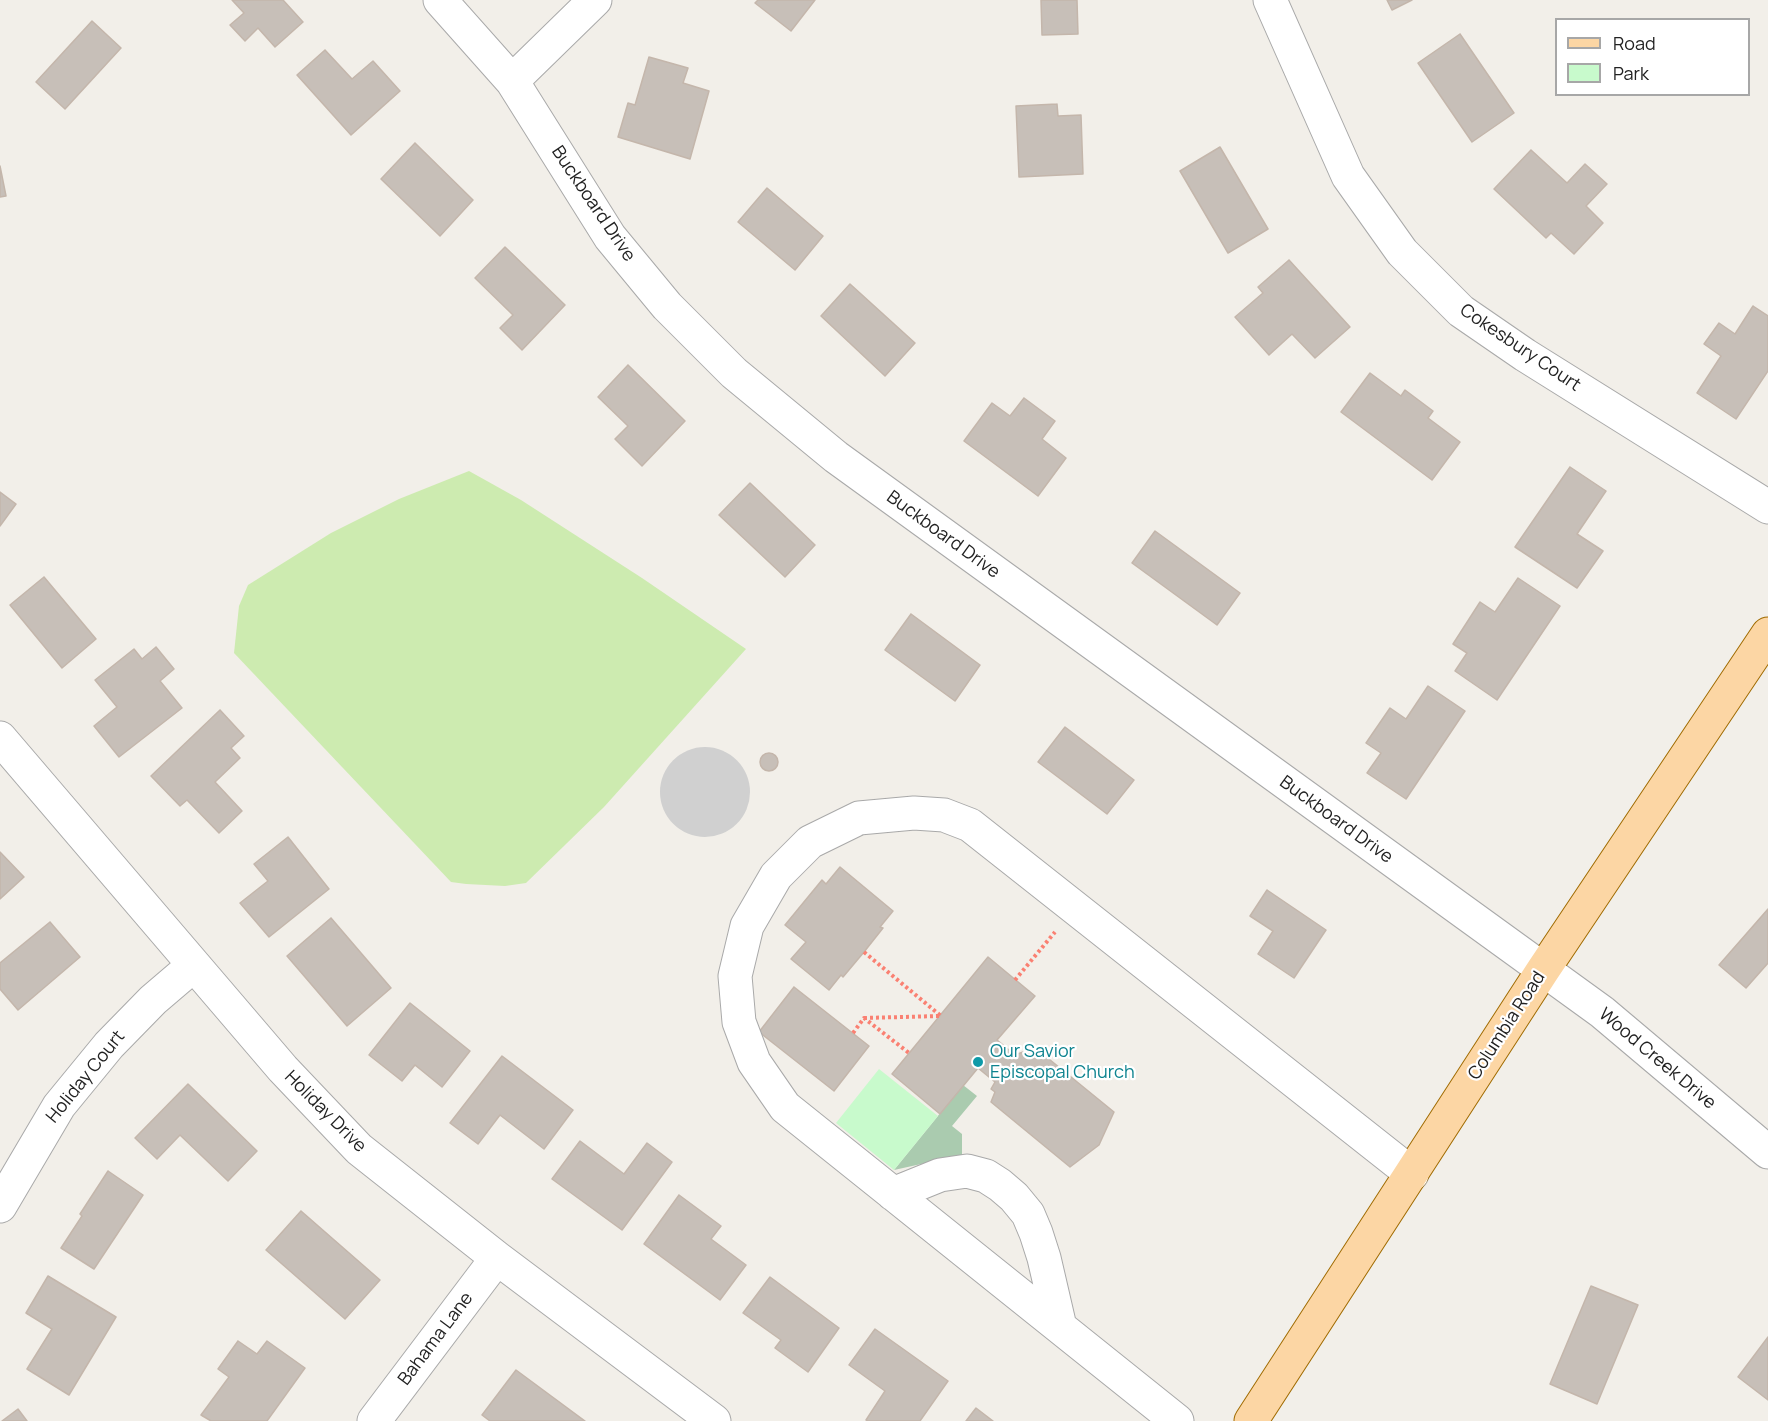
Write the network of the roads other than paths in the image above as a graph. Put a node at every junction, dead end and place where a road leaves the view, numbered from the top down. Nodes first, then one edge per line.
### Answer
1 (440, 0) edge
2 (595, 0) edge
3 (1270, 0) edge
4 (512, 81) junction
5 (1768, 507) edge
6 (1768, 634) edge
7 (0, 738) edge
8 (194, 965) junction
9 (1543, 970) junction
10 (1768, 1152) edge
11 (1412, 1174) junction
12 (893, 1194) junction
13 (0, 1206) edge
14 (497, 1258) junction
15 (1060, 1327) junction
16 (374, 1421) edge
17 (714, 1421) edge
18 (1177, 1421) edge
19 (1251, 1421) edge

1 - 4 street, Buckboard Drive
2 - 4 street
3 - 5 street, Cokesbury Court
4 - 9 street, Buckboard Drive
6 - 9 main road, Columbia Road
7 - 8 street, Holiday Drive
8 - 13 street, Holiday Court
8 - 14 street, Holiday Drive
9 - 10 street, Wood Creek Drive
9 - 11 main road, Columbia Road
11 - 12 street
11 - 19 main road, Columbia Road
12 - 15 street
12 - 15 street
14 - 16 street, Bahama Lane
14 - 17 street, Holiday Drive
15 - 18 street

